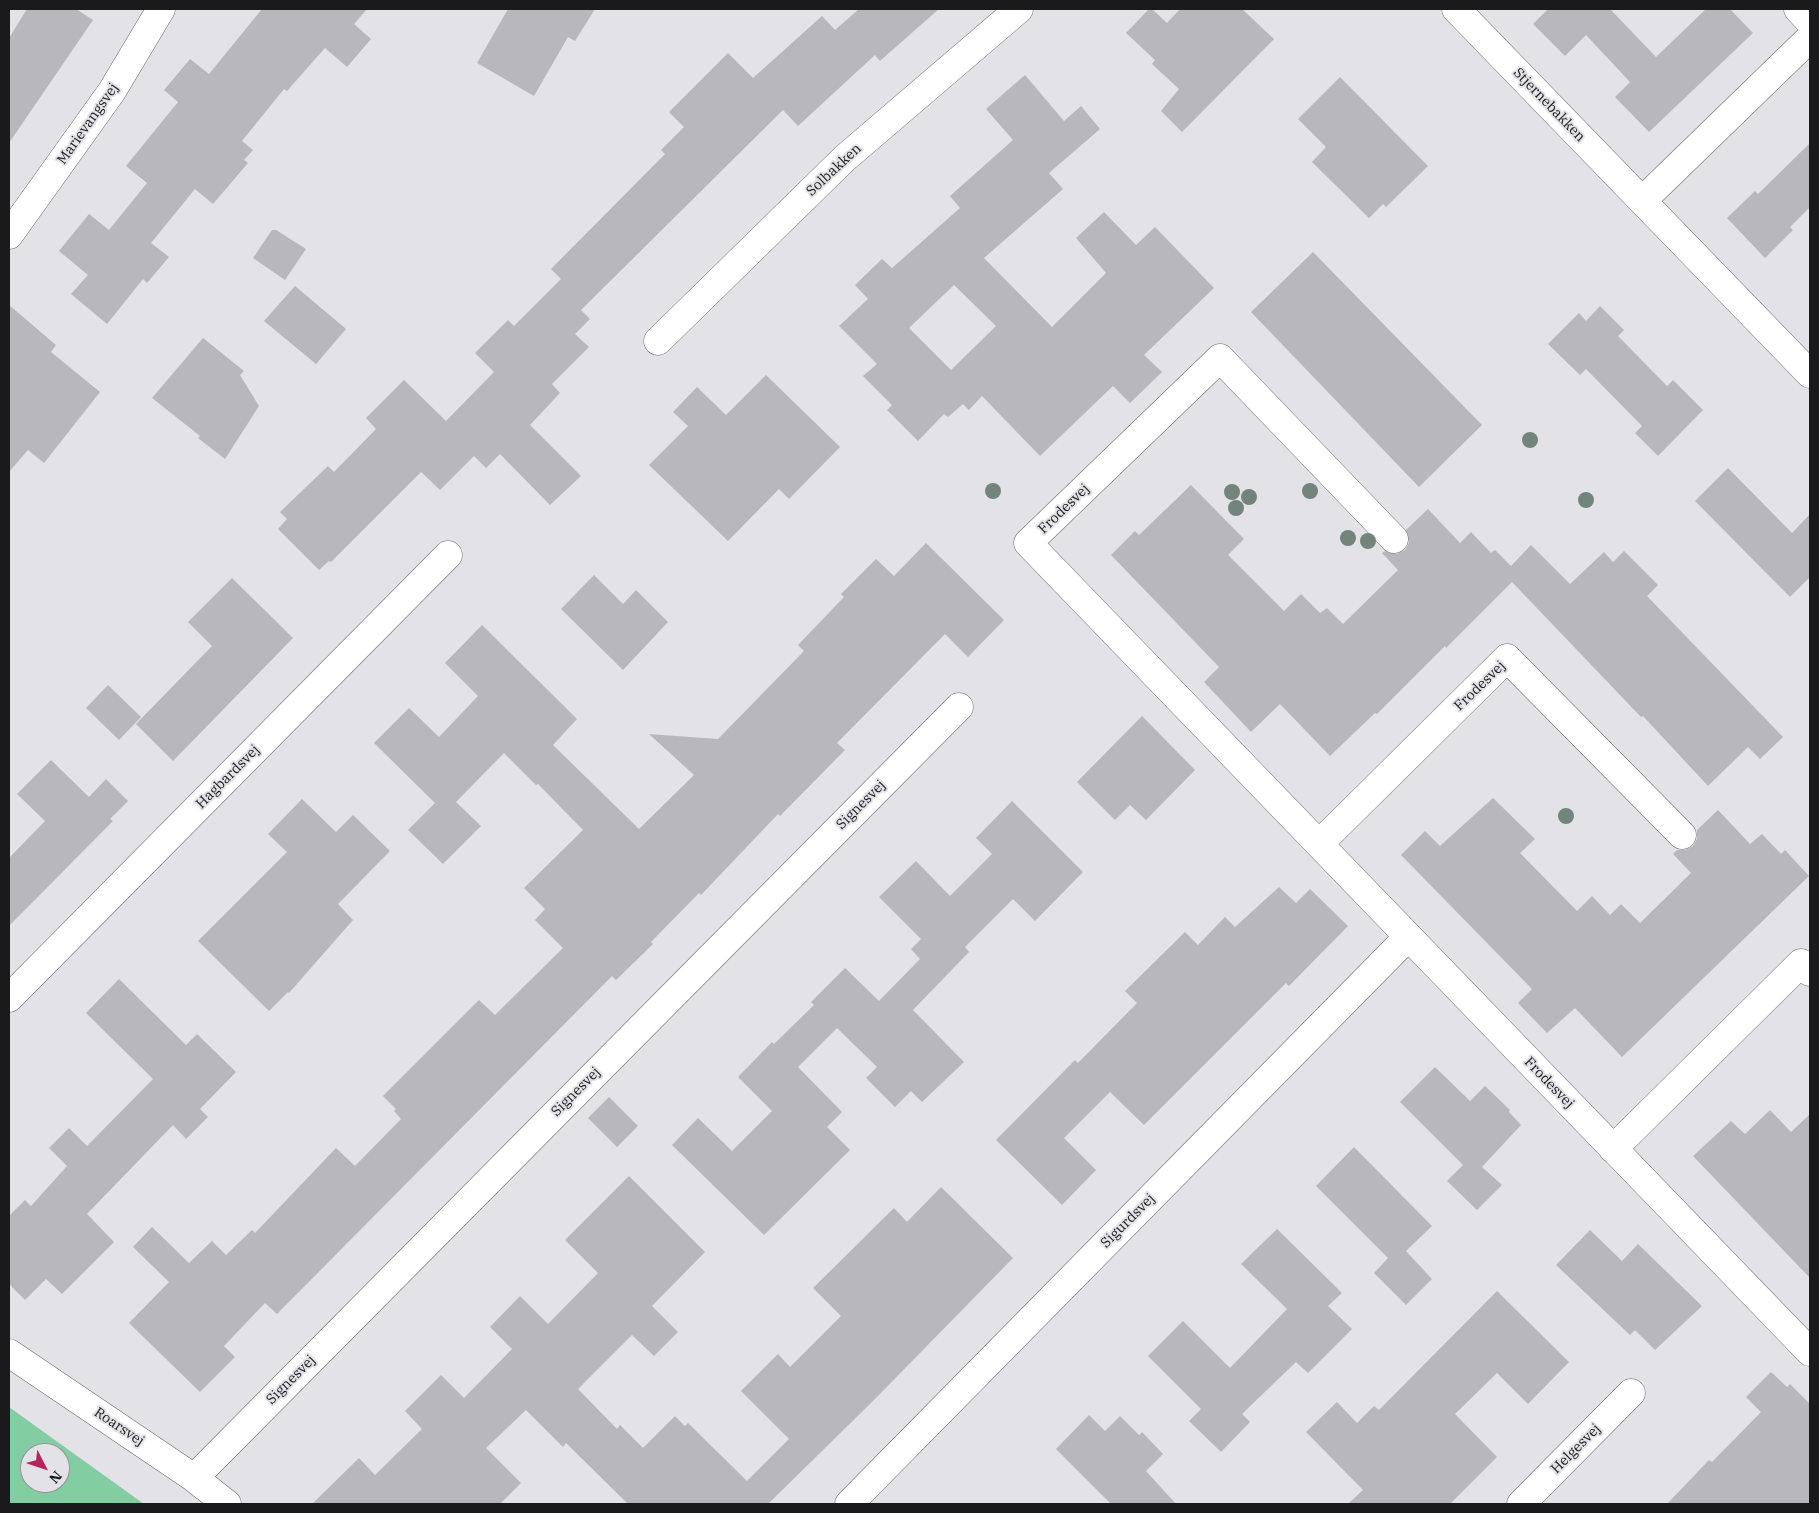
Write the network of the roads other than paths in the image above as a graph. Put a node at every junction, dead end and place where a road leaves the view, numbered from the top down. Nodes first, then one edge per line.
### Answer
1 (161, 9) edge
2 (1019, 9) edge
3 (1456, 9) edge
4 (1798, 9) edge
5 (1810, 22) edge
6 (1810, 38) edge
7 (1642, 200) junction
8 (9, 235) edge
9 (658, 340) dead end
10 (1810, 374) edge
11 (1394, 539) dead end
12 (448, 555) dead end
13 (958, 707) dead end
14 (1682, 835) dead end
15 (1319, 844) junction
16 (1408, 937) junction
17 (1810, 972) edge
18 (9, 998) edge
19 (1613, 1148) junction
20 (1810, 1352) edge
21 (9, 1353) edge
22 (1631, 1393) dead end
23 (194, 1478) junction
24 (228, 1504) edge
25 (849, 1504) edge
26 (1521, 1504) edge

1 - 8 street, Marievangsvej
2 - 9 street, Solbakken
3 - 7 street, Stjernebakken
4 - 5 street
6 - 7 street
7 - 10 street, Stjernebakken
11 - 15 street, Frodesvej
12 - 18 street, Hagbardsvej
13 - 23 street, Signesvej
14 - 15 street, Frodesvej
15 - 16 street, Frodesvej
16 - 19 street, Frodesvej
16 - 25 street, Sigurdsvej
17 - 19 street
19 - 20 street, Frodesvej
21 - 23 street, Roarsvej
22 - 26 street, Helgesvej
23 - 24 street, Roarsvej

